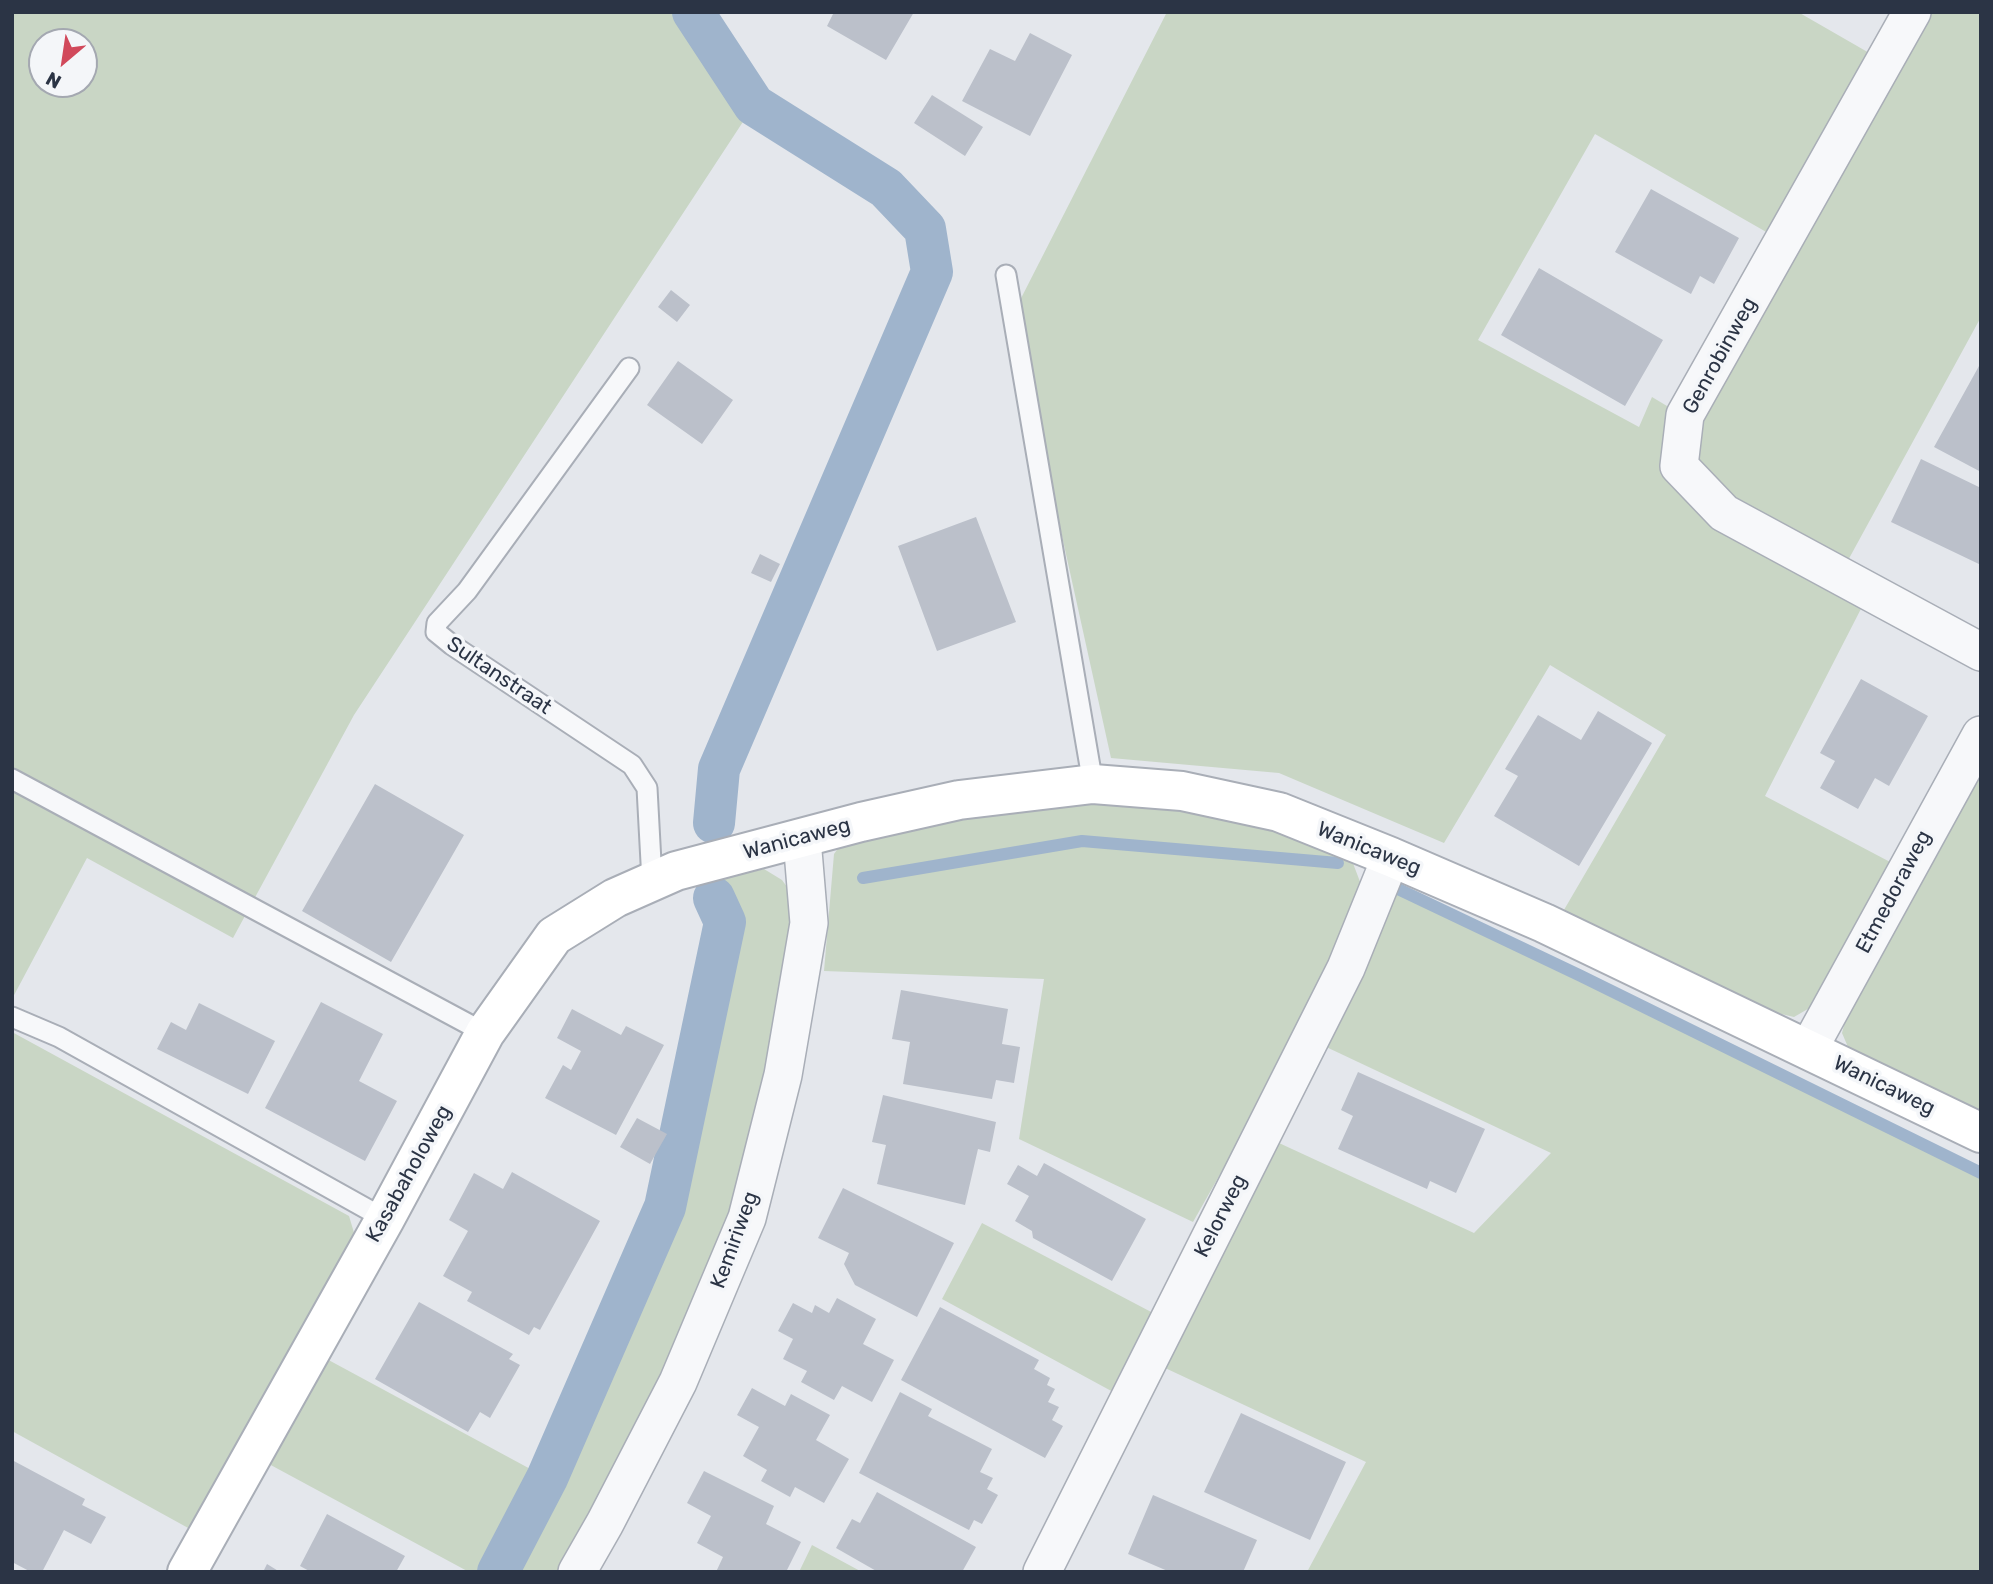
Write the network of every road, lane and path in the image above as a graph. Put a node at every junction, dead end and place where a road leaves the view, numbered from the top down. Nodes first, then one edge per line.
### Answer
1 (1912, 12) edge
2 (1006, 275) dead end
3 (629, 368) dead end
4 (1981, 652) edge
5 (1981, 735) edge
6 (12, 779) edge
7 (1093, 784) junction
8 (802, 839) junction
9 (1391, 857) junction
10 (713, 861) joint
11 (652, 881) junction
12 (12, 1017) edge
13 (485, 1033) junction
14 (1808, 1050) junction
15 (1981, 1133) edge
16 (385, 1219) junction
17 (187, 1572) edge
18 (577, 1572) edge
19 (1042, 1572) edge

1 - 4 street, Genrobinweg
2 - 7 lane
3 - 11 lane, Sultanstraat
5 - 14 street, Etmedoraweg
6 - 13 lane
7 - 8 street, Wanicaweg
7 - 9 street, Wanicaweg
8 - 10 street, Wanicaweg
8 - 18 street, Kemiriweg
9 - 14 street, Wanicaweg
9 - 19 street, Kelorweg
10 - 11 street, Kasabaholoweg
11 - 13 street, Kasabaholoweg
12 - 16 lane
13 - 16 street, Kasabaholoweg
14 - 15 street, Wanicaweg
16 - 17 street, Kasabaholoweg

